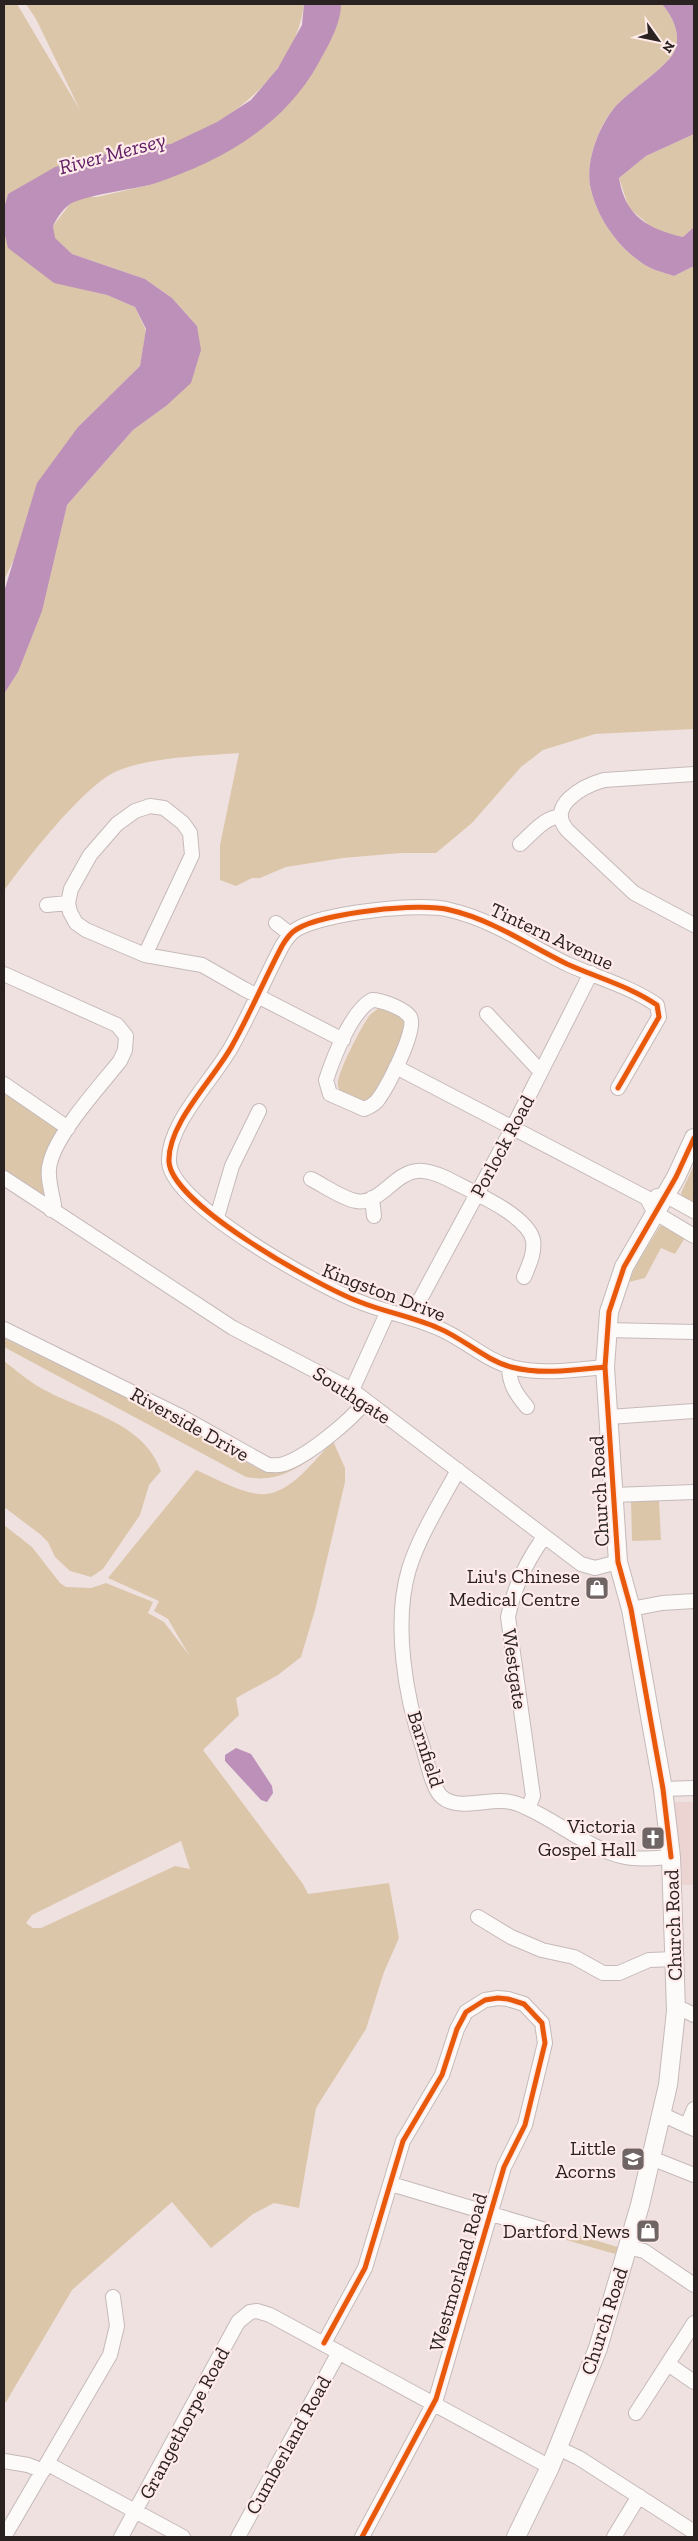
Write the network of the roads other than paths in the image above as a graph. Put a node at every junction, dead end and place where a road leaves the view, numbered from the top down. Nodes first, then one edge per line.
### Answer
1 (694, 774) edge
2 (560, 817) junction
3 (520, 844) dead end
4 (68, 903) junction
5 (47, 905) dead end
6 (693, 922) edge
7 (276, 923) dead end
8 (290, 934) junction
9 (145, 955) junction
10 (591, 973) junction
11 (4, 974) edge
12 (256, 995) junction
13 (486, 1014) dead end
14 (343, 1040) junction
15 (396, 1067) junction
16 (541, 1072) junction
17 (4, 1084) edge
18 (618, 1088) dead end
19 (259, 1111) dead end
20 (68, 1128) junction
21 (512, 1128) junction
22 (694, 1138) edge
23 (4, 1178) edge
24 (311, 1179) dead end
25 (476, 1194) junction
26 (664, 1195) junction
27 (372, 1198) junction
28 (650, 1205) junction
29 (51, 1210) junction
30 (694, 1211) edge
31 (217, 1216) junction
32 (374, 1216) dead end
33 (694, 1236) edge
34 (524, 1277) dead end
35 (388, 1311) junction
36 (410, 1318) junction
37 (4, 1329) edge
38 (607, 1330) junction
39 (694, 1332) edge
40 (509, 1366) junction
41 (605, 1367) junction
42 (352, 1390) junction
43 (366, 1401) junction
44 (527, 1407) dead end
45 (694, 1411) edge
46 (609, 1417) junction
47 (458, 1470) junction
48 (694, 1492) edge
49 (613, 1495) junction
50 (544, 1537) junction
51 (618, 1562) junction
52 (694, 1601) edge
53 (631, 1610) junction
54 (694, 1788) edge
55 (663, 1789) junction
56 (528, 1808) junction
57 (671, 1857) junction
58 (477, 1916) dead end
59 (674, 1959) junction
60 (676, 2011) junction
61 (694, 2015) edge
62 (694, 2109) edge
63 (661, 2114) junction
64 (691, 2128) edge
65 (651, 2158) junction
66 (694, 2175) edge
67 (390, 2184) junction
68 (490, 2215) junction
69 (545, 2230) dead end
70 (628, 2247) junction
71 (694, 2285) edge
72 (112, 2297) dead end
73 (694, 2323) edge
74 (324, 2343) junction
75 (339, 2352) junction
76 (668, 2364) junction
77 (694, 2382) edge
78 (434, 2404) junction
79 (636, 2413) dead end
80 (558, 2448) junction
81 (4, 2461) edge
82 (550, 2467) junction
83 (46, 2468) junction
84 (639, 2496) junction
85 (136, 2511) junction
86 (694, 2532) edge
87 (4, 2537) edge
88 (121, 2537) edge
89 (183, 2537) edge
90 (238, 2537) edge
91 (362, 2537) edge
92 (516, 2537) edge
93 (614, 2537) edge

1 - 2 street
2 - 3 street
2 - 6 street
4 - 5 street
4 - 9 street
4 - 9 street
7 - 8 street
8 - 10 street, Tintern Avenue
8 - 12 street
9 - 12 street
10 - 16 street, Porlock Road
10 - 18 street, Tintern Avenue
11 - 20 street
12 - 14 street
12 - 31 street, Kingston Drive
13 - 16 street
14 - 15 street
14 - 15 street
15 - 21 street
16 - 21 street, Porlock Road
17 - 20 street
19 - 31 street
20 - 29 street
21 - 25 street, Porlock Road
21 - 28 street
22 - 26 main road, Church Road
23 - 29 street, Southgate
24 - 27 street
25 - 27 street
25 - 34 street
25 - 36 street, Porlock Road
26 - 28 main road, Church Road
26 - 30 street
27 - 32 street
28 - 33 street
28 - 38 main road, Church Road
29 - 42 street, Southgate
31 - 35 street, Kingston Drive
35 - 36 street, Kingston Drive
35 - 42 street
36 - 40 street, Kingston Drive
37 - 43 street, Riverside Drive
38 - 39 street
38 - 41 main road, Church Road
40 - 41 street, Kingston Drive
40 - 44 street
41 - 46 main road, Church Road
42 - 43 street, Southgate
43 - 47 street, Southgate
45 - 46 street
46 - 49 main road, Church Road
47 - 50 street, Southgate
47 - 56 street, Barnfield
48 - 49 street
49 - 51 main road, Church Road
50 - 51 street, Southgate
50 - 56 street, Westgate
51 - 53 main road, Church Road
52 - 53 street
53 - 55 main road, Church Road
54 - 55 street
55 - 57 main road, Church Road
56 - 57 street, Barnfield
57 - 59 main road, Church Road
58 - 59 street
59 - 60 main road, Church Road
60 - 61 street
60 - 63 main road, Church Road
62 - 64 street
63 - 64 street
63 - 65 main road, Church Road
65 - 66 street
65 - 70 main road, Church Road
67 - 68 street
67 - 68 street, Westmorland Road
67 - 74 street
68 - 69 street
68 - 78 street, Westmorland Road
70 - 71 street
70 - 80 main road, Church Road
72 - 83 street
73 - 76 street
74 - 75 street
74 - 85 street, Grangethorpe Road
75 - 78 street
75 - 90 street, Cumberland Road
76 - 77 street
76 - 79 street
78 - 82 street
78 - 91 street, Westmorland Road
80 - 82 main road, Church Road
80 - 84 street
81 - 83 street
82 - 92 main road, Church Road
83 - 85 street
83 - 87 street
84 - 86 street
84 - 93 street
85 - 88 street, Grangethorpe Road
85 - 89 street

